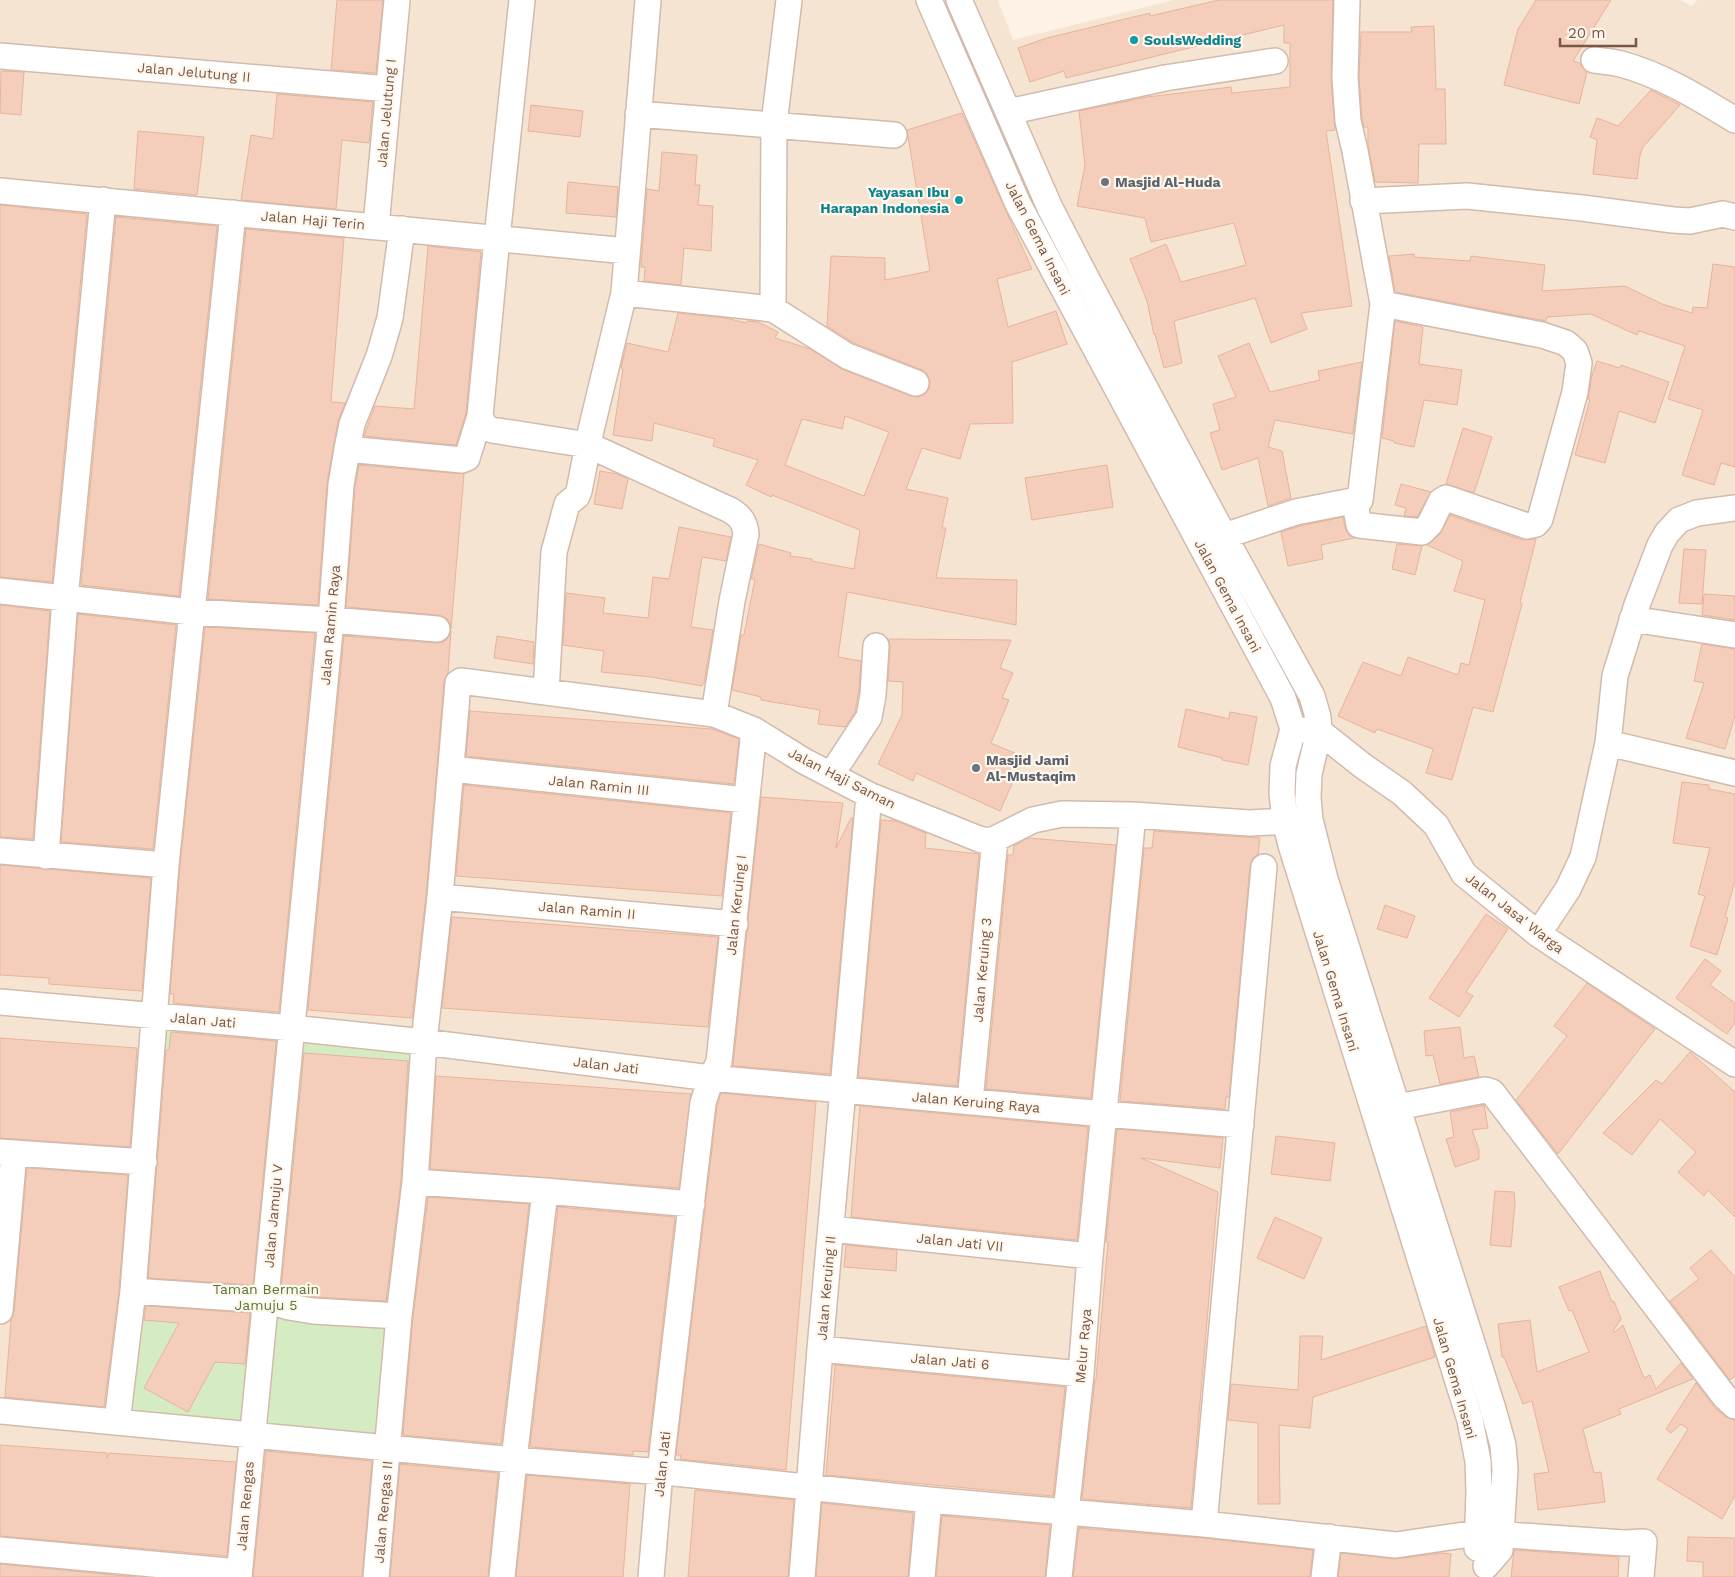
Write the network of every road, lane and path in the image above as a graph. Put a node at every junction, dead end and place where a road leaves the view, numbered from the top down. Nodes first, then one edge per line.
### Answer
1 (397, 0) edge
2 (522, 0) edge
3 (648, 0) edge
4 (788, 0) edge
5 (929, 0) edge
6 (959, 0) edge
7 (1347, 0) edge
8 (976, 38) junction
9 (950, 49) junction
10 (0, 56) edge
11 (1594, 60) dead end
12 (1275, 61) dead end
13 (389, 89) junction
14 (1008, 112) junction
15 (638, 114) junction
16 (1735, 120) edge
17 (774, 124) junction
18 (894, 135) dead end
19 (0, 191) edge
20 (103, 200) junction
21 (1363, 200) junction
22 (233, 213) junction
23 (1735, 217) edge
24 (376, 226) junction
25 (402, 229) junction
26 (497, 238) junction
27 (627, 251) junction
28 (624, 293) junction
29 (1384, 304) junction
30 (774, 309) junction
31 (916, 383) dead end
32 (480, 416) junction
33 (588, 445) junction
34 (346, 449) junction
35 (1355, 503) junction
36 (1735, 508) edge
37 (1224, 536) junction
38 (0, 591) edge
39 (65, 599) junction
40 (192, 612) junction
41 (1632, 619) junction
42 (331, 620) junction
43 (437, 630) dead end
44 (1735, 635) edge
45 (876, 646) dead end
46 (1288, 653) junction
47 (1266, 665) junction
48 (458, 683) joint
49 (546, 692) junction
50 (714, 714) junction
51 (1293, 729) junction
52 (754, 730) junction
53 (1319, 731) junction
54 (1608, 743) junction
55 (451, 769) junction
56 (1735, 773) edge
57 (830, 775) junction
58 (869, 795) junction
59 (746, 800) junction
60 (1133, 815) junction
61 (1310, 820) junction
62 (1285, 821) junction
63 (995, 840) junction
64 (0, 851) edge
65 (46, 856) junction
66 (166, 865) junction
67 (1264, 867) dead end
68 (440, 897) junction
69 (735, 924) junction
70 (1538, 934) junction
71 (0, 1002) edge
72 (154, 1016) junction
73 (292, 1028) junction
74 (424, 1042) junction
75 (1735, 1064) edge
76 (711, 1078) junction
77 (843, 1090) junction
78 (970, 1102) junction
79 (1398, 1107) junction
80 (1104, 1114) junction
81 (1241, 1125) junction
82 (7, 1152) edge
83 (144, 1162) junction
84 (415, 1182) junction
85 (545, 1191) junction
86 (692, 1204) junction
87 (831, 1229) junction
88 (1090, 1256) junction
89 (133, 1291) junction
90 (265, 1300) junction
91 (0, 1311) edge
92 (399, 1316) junction
93 (820, 1349) junction
94 (1081, 1374) junction
95 (1735, 1406) edge
96 (0, 1411) edge
97 (117, 1422) junction
98 (252, 1434) junction
99 (389, 1447) junction
100 (514, 1460) junction
101 (660, 1472) junction
102 (809, 1487) junction
103 (929, 1500) junction
104 (1066, 1513) junction
105 (1204, 1524) junction
106 (1489, 1534) junction
107 (1328, 1537) junction
108 (0, 1550) edge
109 (1485, 1572) edge
110 (239, 1574) edge
111 (376, 1577) edge
112 (502, 1577) edge
113 (651, 1577) edge
114 (802, 1577) edge
115 (922, 1577) edge
116 (1060, 1577) edge
117 (1324, 1577) edge
118 (1641, 1577) edge

1 - 13 street, Jalan Jelutung I
2 - 26 street
3 - 15 street
4 - 17 street
5 - 9 street, Jalan Gema Insani
6 - 8 street, Jalan Gema Insani
7 - 21 street
8 - 9 street
8 - 14 street, Jalan Gema Insani
9 - 47 street, Jalan Gema Insani
10 - 13 street, Jalan Jelutung II
11 - 16 street
12 - 14 street
13 - 24 street, Jalan Jelutung I
14 - 37 street, Jalan Gema Insani
15 - 17 street
15 - 27 street
17 - 18 street
17 - 30 street
19 - 20 street, Jalan Haji Terin
20 - 22 street, Jalan Haji Terin
20 - 39 street
21 - 23 street
21 - 29 street
22 - 24 street, Jalan Haji Terin
22 - 40 street
24 - 25 street, Jalan Haji Terin
25 - 26 street, Jalan Haji Terin
25 - 34 street, Jalan Ramin Raya
26 - 27 street, Jalan Haji Terin
26 - 32 street
27 - 28 street
28 - 30 street
28 - 33 street
29 - 35 street
29 - 35 street
30 - 31 street
32 - 33 street
32 - 34 street
33 - 49 street
33 - 50 street
34 - 42 street, Jalan Ramin Raya
35 - 37 street
36 - 41 street
37 - 46 street, Jalan Gema Insani
38 - 39 street
39 - 40 street
39 - 65 street
40 - 42 street
40 - 66 street
41 - 44 street
41 - 54 street
42 - 43 street
42 - 73 street, Jalan Ramin Raya
45 - 57 street
46 - 47 street
46 - 53 street, Jalan Gema Insani
47 - 51 street, Jalan Gema Insani
48 - 49 street, Jalan Haji Saman
48 - 55 street, Jalan Rengas II
49 - 50 street, Jalan Haji Saman
50 - 52 street, Jalan Haji Saman
51 - 53 street
51 - 62 street, Jalan Gema Insani
52 - 57 street, Jalan Haji Saman
52 - 59 street, Jalan Keruing I
53 - 61 street, Jalan Gema Insani
53 - 70 street, Jalan Jasa' Warga
54 - 56 street
54 - 70 street
55 - 59 street, Jalan Ramin III
55 - 68 street, Jalan Rengas II
57 - 58 street, Jalan Haji Saman
58 - 63 street, Jalan Haji Saman
58 - 77 street, Jalan Keruing II
59 - 69 street, Jalan Keruing I
60 - 62 street
60 - 63 street
60 - 80 street, Melur Raya
61 - 62 street
61 - 79 street, Jalan Gema Insani
62 - 106 street, Jalan Gema Insani
63 - 78 street, Jalan Keruing 3
64 - 65 street
65 - 66 street
66 - 72 street
67 - 81 street
68 - 69 street, Jalan Ramin II
68 - 74 street, Jalan Rengas II
69 - 76 street, Jalan Keruing I
70 - 75 street, Jalan Jasa' Warga
71 - 72 street, Jalan Jati
72 - 73 street, Jalan Jati
72 - 83 street
73 - 74 street, Jalan Jati
73 - 90 street, Jalan Jamuju V
74 - 76 street, Jalan Jati
74 - 84 street, Jalan Rengas II
76 - 77 street, Jalan Keruing Raya
76 - 86 street, Jalan Jati
77 - 78 street, Jalan Keruing Raya
77 - 87 street, Jalan Keruing II
78 - 80 street, Jalan Keruing Raya
79 - 95 street
79 - 106 street, Jalan Gema Insani
80 - 81 street, Jalan Keruing Raya
80 - 88 street, Melur Raya
81 - 105 street
82 - 83 street
82 - 91 street
83 - 89 street
84 - 85 street
84 - 92 street, Jalan Rengas II
85 - 86 street
85 - 100 street
86 - 101 street, Jalan Jati
87 - 88 street, Jalan Jati VII
87 - 93 street, Jalan Keruing II
88 - 94 street, Melur Raya
89 - 90 street
89 - 97 street
90 - 92 street
90 - 98 street, Jalan Jamuju V
92 - 99 street, Jalan Rengas II
93 - 94 street, Jalan Jati 6
93 - 102 street, Jalan Keruing II
94 - 104 street, Melur Raya
96 - 97 street
97 - 98 street
98 - 99 street
98 - 110 street, Jalan Rengas
99 - 100 street
99 - 111 street, Jalan Rengas II
100 - 101 street
100 - 112 street
101 - 102 street
101 - 113 street, Jalan Jati
102 - 103 street
102 - 114 street, Jalan Keruing II
103 - 104 street
103 - 115 street
104 - 105 street
104 - 116 street, Melur Raya
105 - 107 street
106 - 107 street
106 - 109 street, Jalan Gema Insani
106 - 118 street
107 - 117 street
108 - 110 street

